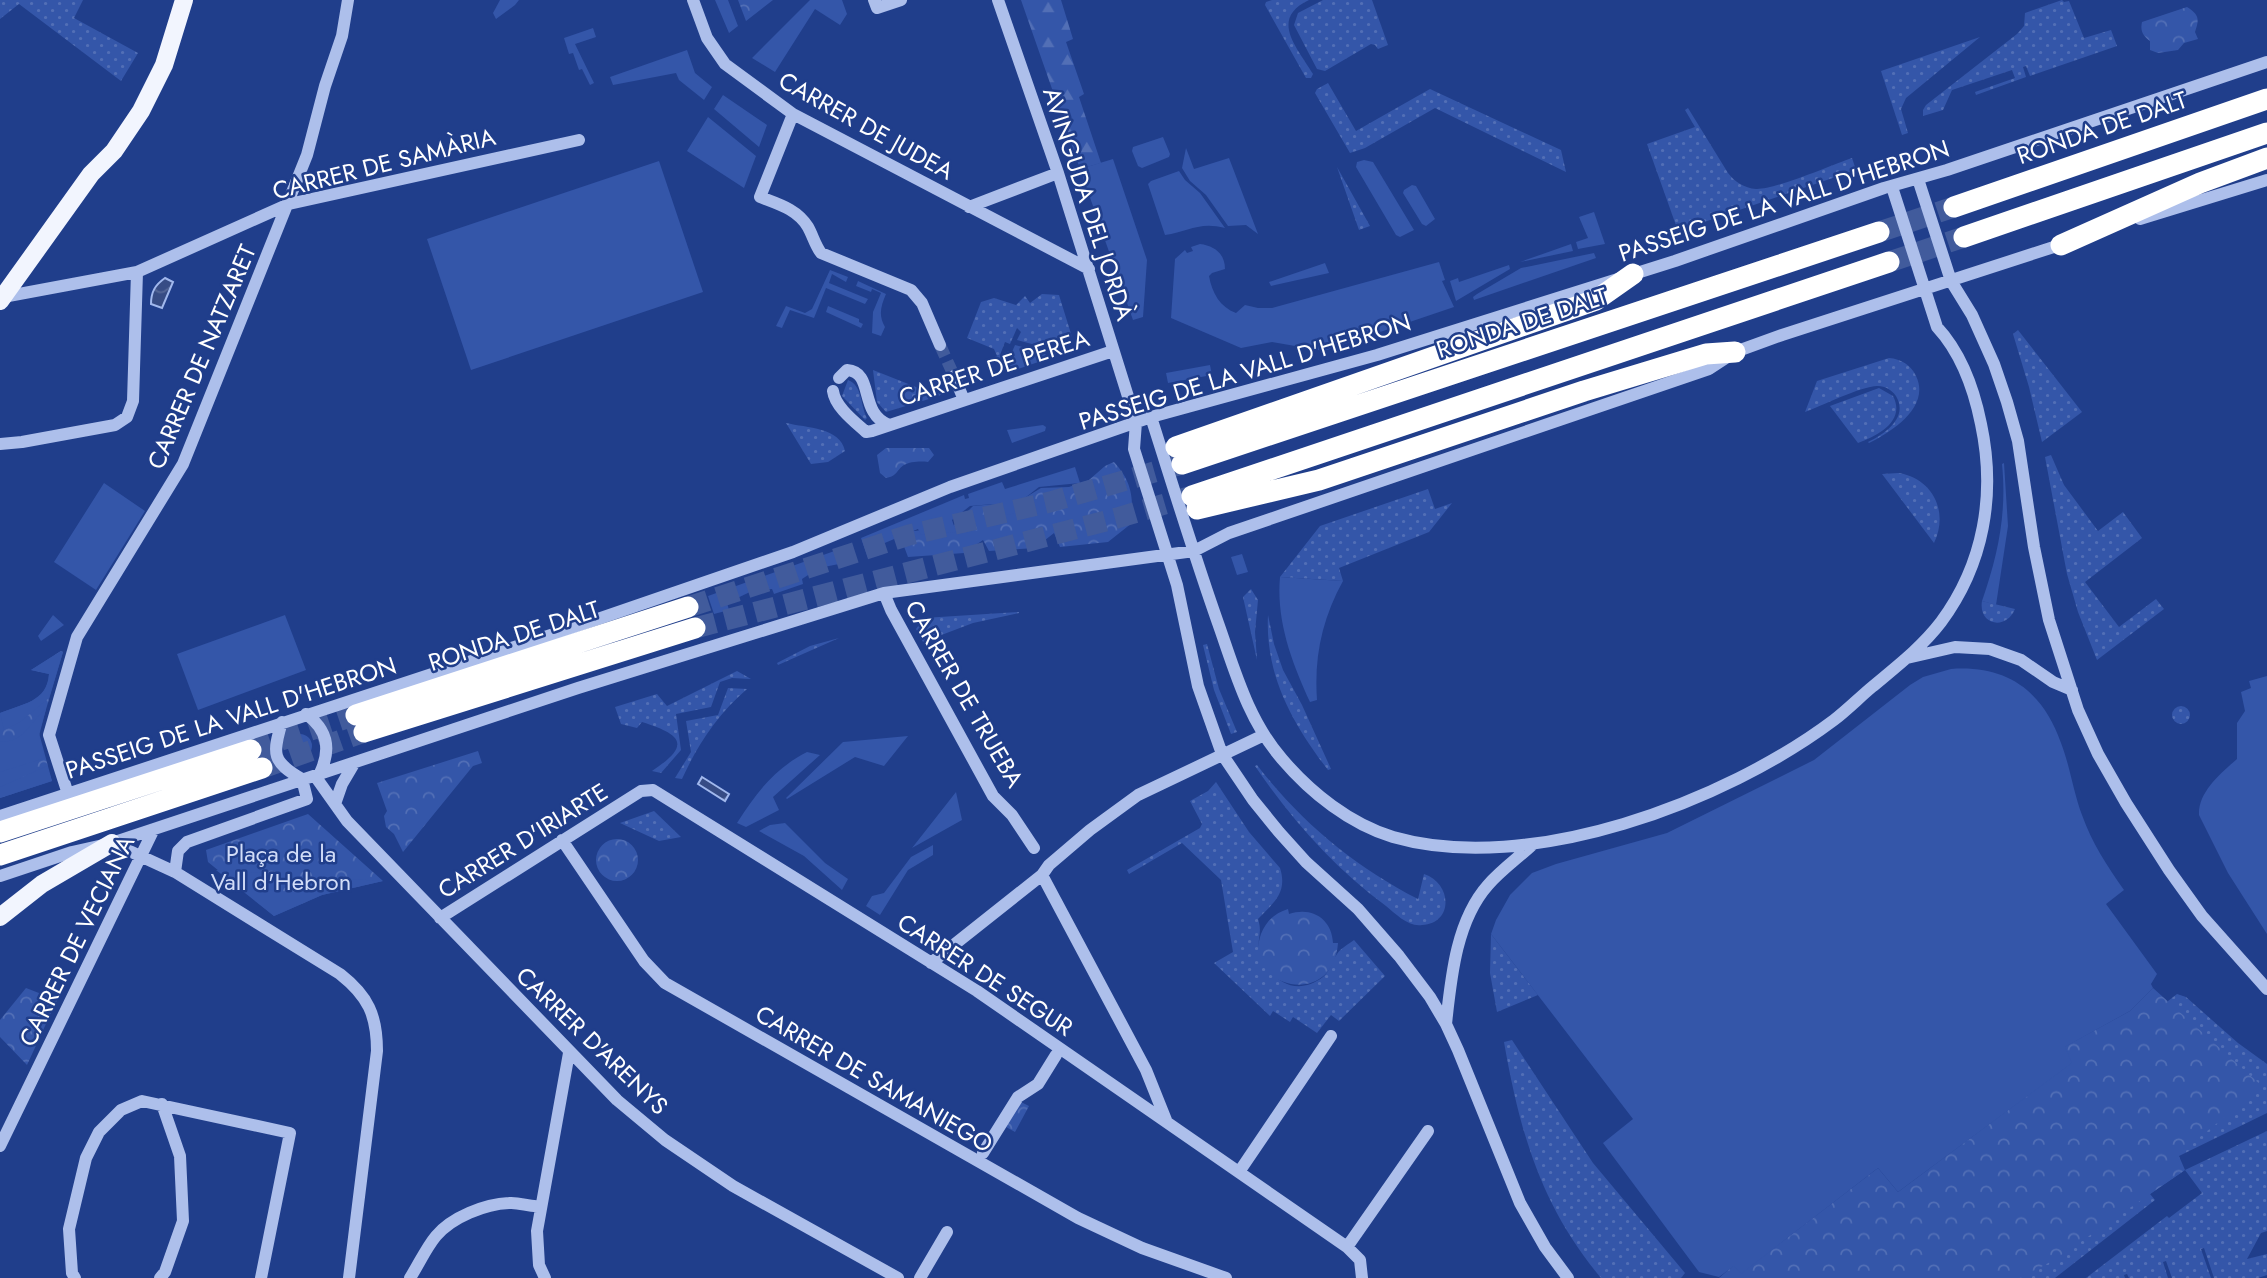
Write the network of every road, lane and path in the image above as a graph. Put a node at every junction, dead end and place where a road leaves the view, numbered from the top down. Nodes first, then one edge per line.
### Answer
1 (172, 0) edge
2 (184, 0) edge
3 (348, 0) edge
4 (693, 0) edge
5 (874, 0) edge
6 (901, 0) edge
7 (998, 0) edge
8 (2267, 62) edge
9 (2267, 99) edge
10 (793, 114) junction
11 (2267, 133) edge
12 (579, 140) dead end
13 (2267, 158) edge
14 (97, 165) junction
15 (1058, 173) junction
16 (1918, 179) junction
17 (2267, 180) edge
18 (1892, 187) junction
19 (289, 204) junction
20 (969, 207) junction
21 (1954, 207) tunnel mouth
22 (1879, 232) tunnel mouth
23 (1964, 237) tunnel mouth
24 (2061, 244) junction
25 (1889, 262) tunnel mouth
26 (1089, 268) junction
27 (137, 272) junction
28 (1633, 274) junction
29 (1951, 281) junction
30 (1925, 289) junction
31 (1, 299) edge
32 (940, 345) tunnel mouth
33 (1113, 351) junction
34 (1735, 352) junction
35 (954, 376) tunnel mouth
36 (839, 378) dead end
37 (833, 391) dead end
38 (964, 400) junction
39 (1151, 417) junction
40 (1136, 422) junction
41 (889, 425) junction
42 (0, 444) edge
43 (1194, 551) junction
44 (1167, 556) junction
45 (884, 593) junction
46 (688, 607) tunnel mouth
47 (695, 628) tunnel mouth
48 (1907, 659) junction
49 (2072, 690) junction
50 (306, 714) junction
51 (282, 722) junction
52 (1264, 735) junction
53 (1222, 754) junction
54 (355, 762) junction
55 (312, 776) junction
56 (68, 794) junction
57 (307, 799) junction
58 (627, 799) joint
59 (335, 804) junction
60 (0, 816) edge
61 (154, 829) junction
62 (0, 832) edge
63 (562, 840) junction
64 (112, 843) junction
65 (1532, 845) junction
66 (1034, 848) dead end
67 (0, 855) edge
68 (141, 856) junction
69 (175, 872) junction
70 (0, 876) edge
71 (1042, 876) junction
72 (0, 917) edge
73 (440, 918) junction
74 (931, 963) junction
75 (2267, 989) edge
76 (1446, 1024) junction
77 (1331, 1036) dead end
78 (569, 1053) junction
79 (1056, 1055) dead end
80 (162, 1104) junction
81 (1166, 1120) junction
82 (1428, 1130) dead end
83 (0, 1146) edge
84 (983, 1153) dead end
85 (1239, 1171) junction
86 (541, 1206) junction
87 (943, 1233) dead end
88 (1347, 1247) junction
89 (75, 1278) edge
90 (160, 1278) edge
91 (261, 1278) edge
92 (349, 1278) edge
93 (410, 1278) edge
94 (545, 1278) edge
95 (898, 1278) edge
96 (920, 1278) edge
97 (1226, 1278) edge
98 (1362, 1278) edge
99 (1568, 1278) edge

1 - 14 main road
2 - 14 main road
3 - 19 street, CARRER DE NATZARET
4 - 10 street, CARRER DE JUDEA
5 - 6 street
7 - 15 street, AVINGUDA DEL JORDÀ
8 - 16 street, PASSEIG DE LA VALL D'HEBRON
9 - 21 highway, RONDA DE DALT
10 - 20 street, CARRER DE JUDEA
10 - 32 street
11 - 23 highway
12 - 19 street, CARRER DE SAMÀRIA
13 - 24 highway
14 - 31 main road
15 - 20 street, CARRER DE JUDEA
15 - 26 street, AVINGUDA DEL JORDÀ
16 - 18 street, PASSEIG DE LA VALL D'HEBRON
16 - 29 street
17 - 24 street
18 - 28 street, PASSEIG DE LA VALL D'HEBRON
18 - 30 street
19 - 27 street, CARRER DE SAMÀRIA
19 - 56 street, CARRER DE NATZARET
20 - 26 street, CARRER DE JUDEA
22 - 28 highway, RONDA DE DALT
24 - 29 street
25 - 34 highway
26 - 33 street, AVINGUDA DEL JORDÀ
27 - 31 street, CARRER DE SAMÀRIA
27 - 42 street
28 - 39 street, PASSEIG DE LA VALL D'HEBRON
29 - 30 street
29 - 49 street
30 - 34 street
30 - 48 street
33 - 38 street, CARRER DE PEREA
33 - 40 street, AVINGUDA DEL JORDÀ
34 - 43 street
35 - 38 street
36 - 41 street, CARRER DE PEREA
37 - 41 street, CARRER DE PEREA
38 - 41 street, CARRER DE PEREA
39 - 40 street, PASSEIG DE LA VALL D'HEBRON
39 - 43 street
40 - 44 street, AVINGUDA DEL JORDÀ
40 - 50 street, PASSEIG DE LA VALL D'HEBRON
43 - 44 street
43 - 52 street
44 - 45 street
44 - 53 street, AVINGUDA DEL JORDÀ
45 - 54 street
45 - 66 street, CARRER DE TRUEBA
46 - 47 highway, RONDA DE DALT
48 - 49 street
48 - 65 street
49 - 75 street
50 - 51 street, PASSEIG DE LA VALL D'HEBRON
50 - 55 street
51 - 55 street
51 - 56 street, PASSEIG DE LA VALL D'HEBRON
52 - 53 street
52 - 65 street
53 - 71 street
53 - 76 street, AVINGUDA DEL JORDÀ
54 - 55 street
54 - 59 street
55 - 57 street
55 - 59 street, CARRER D'ARENYS
55 - 61 street
56 - 60 street, PASSEIG DE LA VALL D'HEBRON
57 - 59 street
57 - 69 street
58 - 63 street, CARRER D'IRIARTE
58 - 74 street, CARRER DE SEGUR
59 - 73 street, CARRER D'ARENYS
61 - 64 street
61 - 68 street, CARRER DE VECIANA
62 - 67 highway
63 - 73 street, CARRER D'IRIARTE
63 - 97 street, CARRER DE SAMANIEGO
64 - 68 street
64 - 70 street
64 - 72 main road
65 - 76 street
68 - 69 street
68 - 83 street, CARRER DE VECIANA
69 - 92 street
71 - 74 street
71 - 81 street
73 - 78 street, CARRER D'ARENYS
74 - 81 street, CARRER DE SEGUR
76 - 99 street, AVINGUDA DEL JORDÀ
77 - 85 street
78 - 86 street
78 - 95 street, CARRER D'ARENYS
79 - 84 street
80 - 89 street
80 - 90 street
80 - 91 street
81 - 85 street, CARRER DE SEGUR
82 - 88 street
85 - 88 street, CARRER DE SEGUR
86 - 93 street
86 - 94 street
87 - 96 street
88 - 98 street

